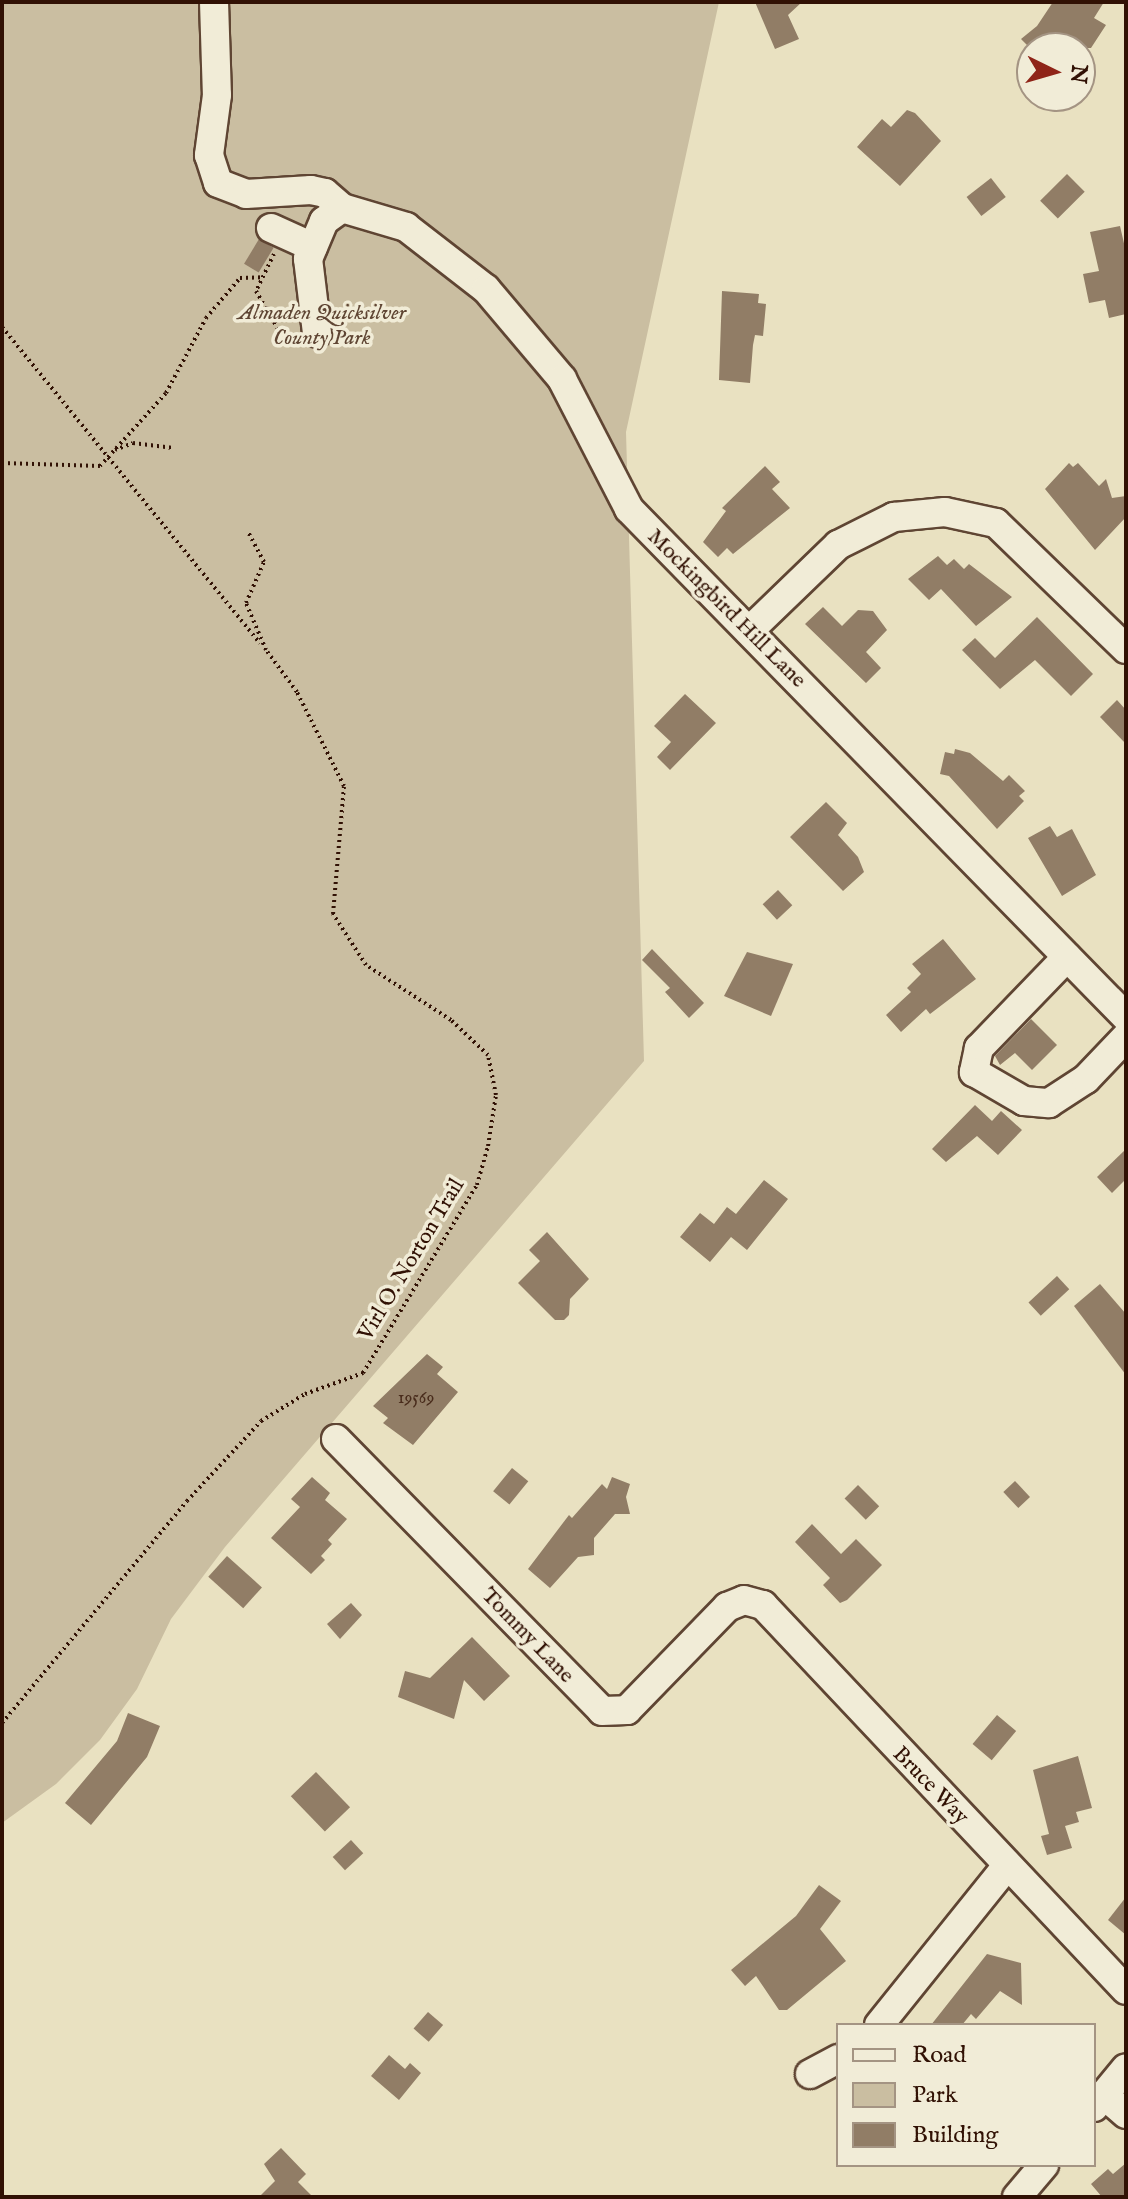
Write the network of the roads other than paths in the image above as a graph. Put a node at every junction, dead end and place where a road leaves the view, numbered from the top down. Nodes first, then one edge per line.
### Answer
1 (214, 2) edge
2 (342, 208) junction
3 (278, 231) road end
4 (313, 247) junction
5 (317, 333) dead end
6 (749, 631) junction
7 (1126, 649) edge
8 (1067, 957) junction
9 (1126, 1017) edge
10 (1126, 1037) edge
11 (336, 1439) dead end
12 (727, 1607) joint
13 (1007, 1866) junction
14 (1126, 1990) edge
15 (881, 2023) edge
16 (836, 2060) edge
17 (1126, 2068) edge
18 (810, 2074) dead end
19 (1099, 2101) edge
20 (1126, 2114) edge
21 (1042, 2167) edge
22 (1017, 2197) edge

1 - 2 street, Mockingbird Hill Lane
2 - 4 street
2 - 6 street, Mockingbird Hill Lane
3 - 4 street
4 - 5 street
6 - 7 street
6 - 8 street, Mockingbird Hill Lane
8 - 9 street, Mockingbird Hill Lane
8 - 10 street
11 - 12 street, Tommy Lane
12 - 13 street, Bruce Way
13 - 14 street, Bruce Way
13 - 15 street
16 - 18 street
17 - 19 street
19 - 20 street
21 - 22 street

